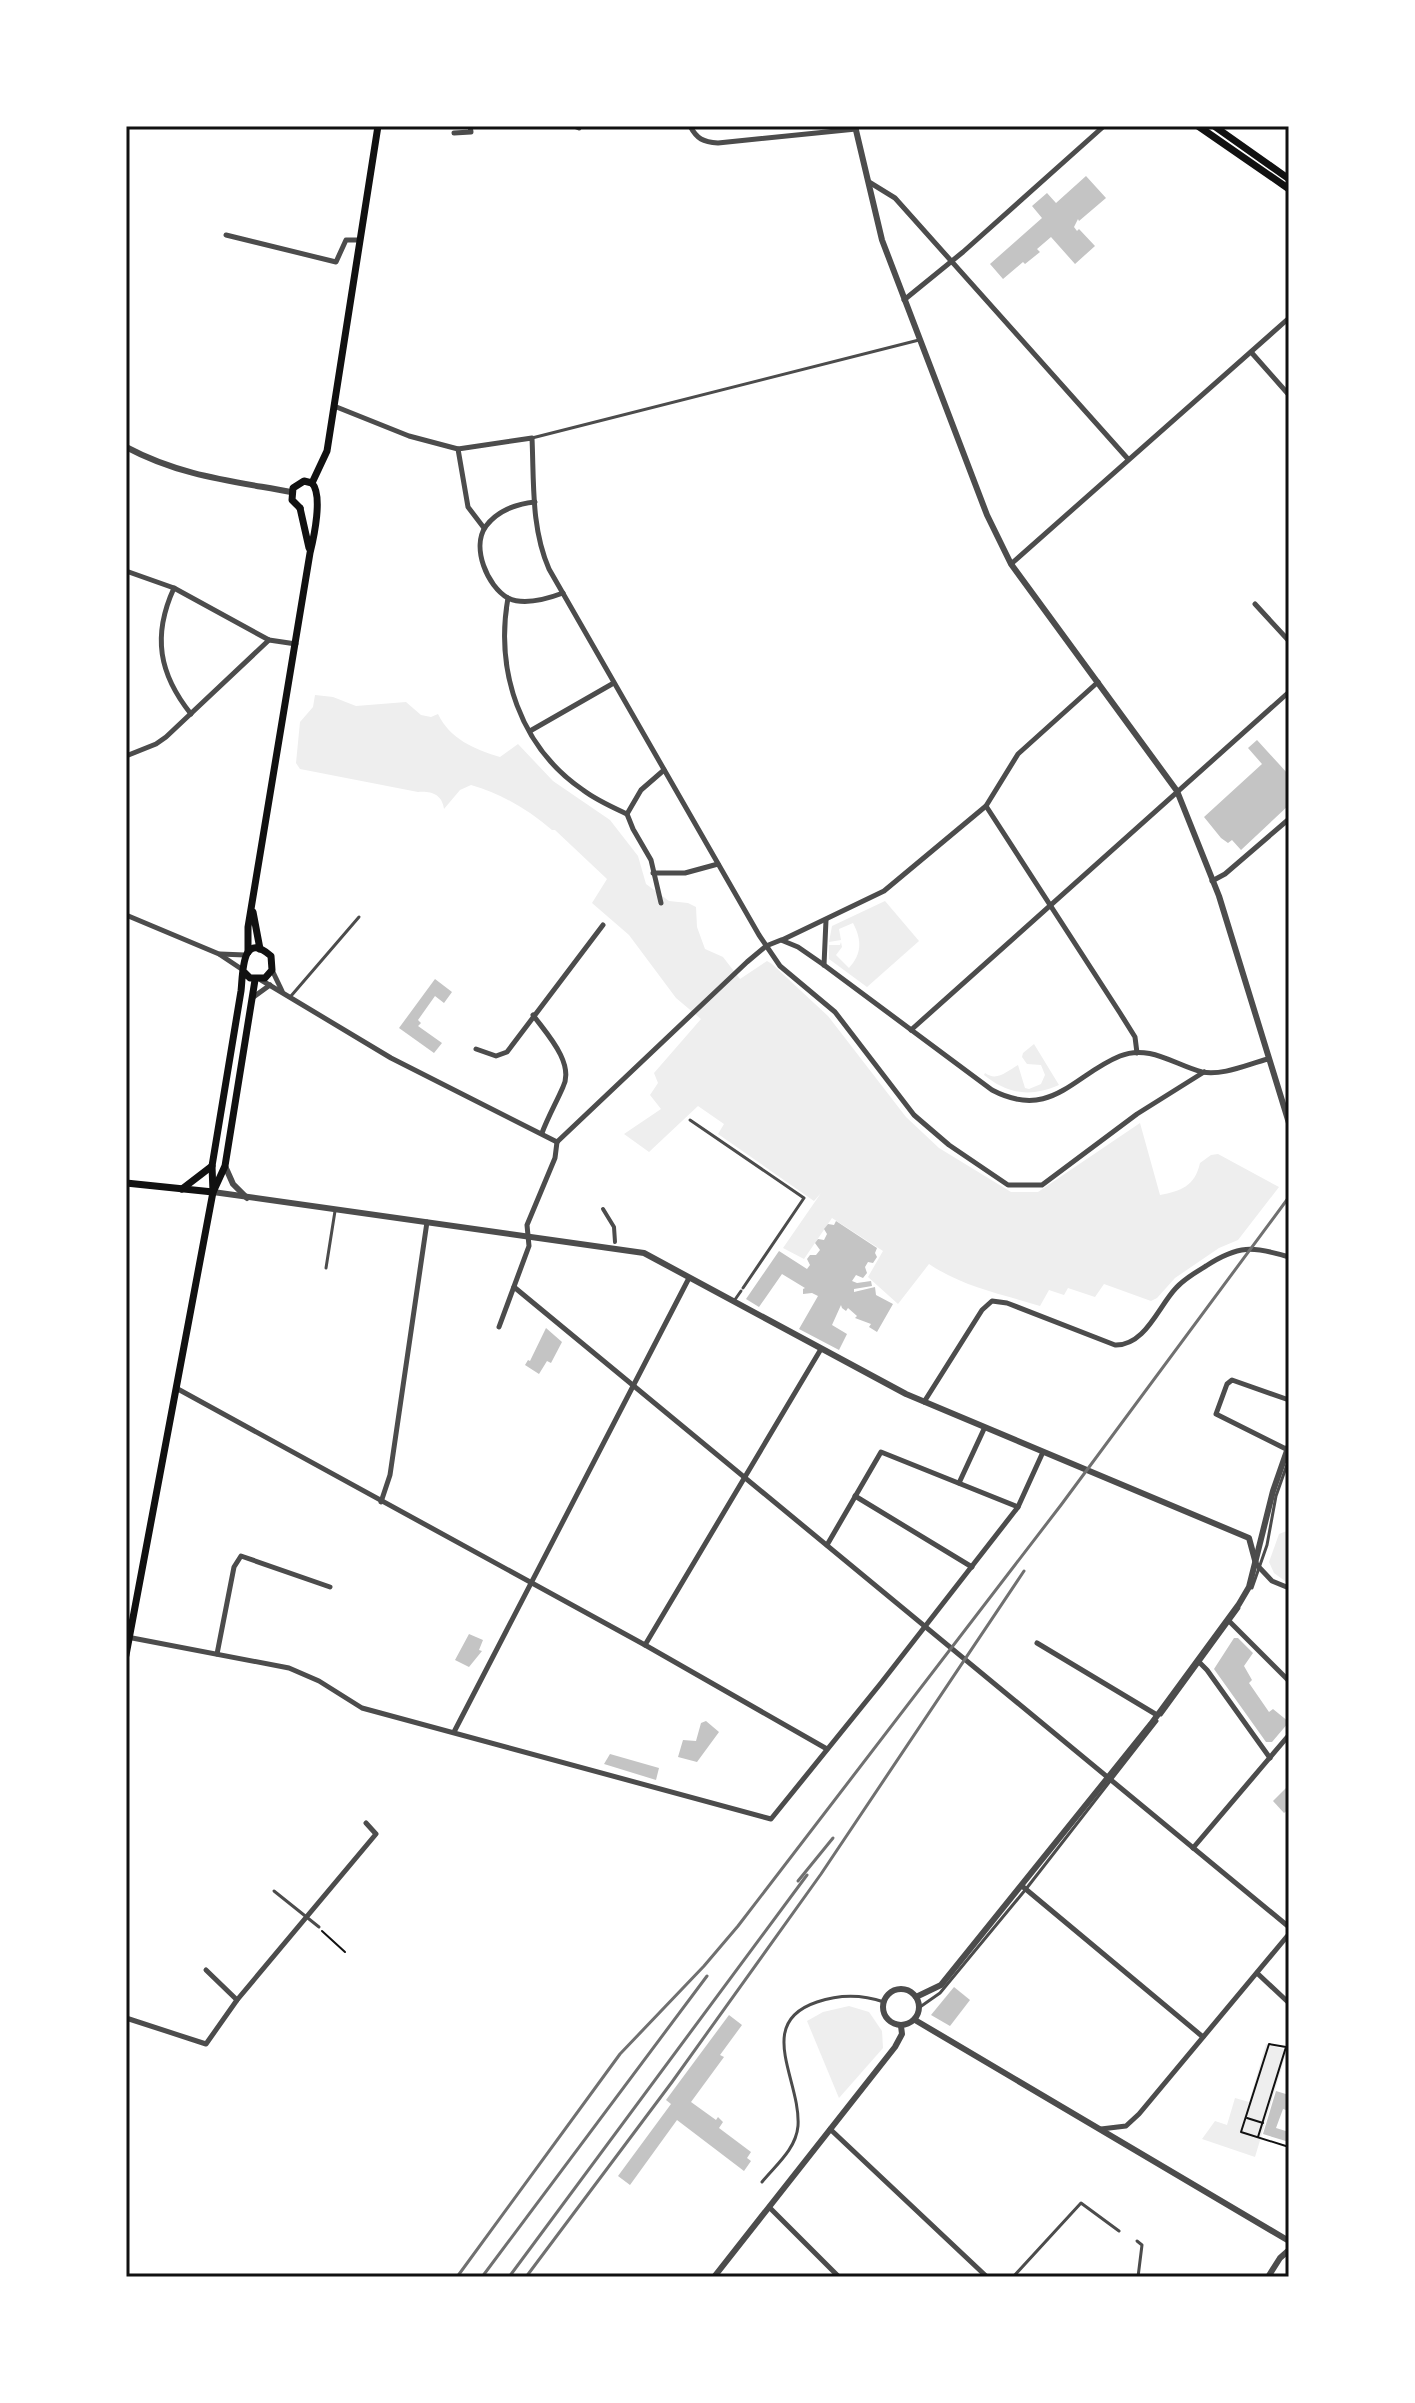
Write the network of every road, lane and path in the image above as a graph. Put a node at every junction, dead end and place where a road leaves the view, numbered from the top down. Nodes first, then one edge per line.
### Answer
1 (378, 126) edge
2 (470, 126) edge
3 (659, 126) edge
4 (680, 126) edge
5 (690, 126) edge
6 (1104, 126) edge
7 (1198, 126) edge
8 (1214, 126) edge
9 (855, 127) edge
10 (454, 133) dead end
11 (1289, 179) edge
12 (868, 181) junction
13 (1289, 189) edge
14 (226, 235) dead end
15 (360, 240) junction
16 (952, 261) junction
17 (904, 301) junction
18 (1289, 318) edge
19 (919, 340) junction
20 (1251, 352) junction
21 (1289, 395) edge
22 (334, 406) junction
23 (532, 438) junction
24 (126, 447) edge
25 (458, 449) junction
26 (1128, 459) junction
27 (312, 483) junction
28 (291, 492) junction
29 (535, 502) junction
30 (316, 503) junction
31 (300, 508) junction
32 (484, 528) junction
33 (310, 553) junction
34 (1011, 564) junction
35 (126, 571) edge
36 (174, 588) junction
37 (563, 593) junction
38 (508, 598) junction
39 (1255, 604) dead end
40 (269, 640) junction
41 (1289, 641) edge
42 (296, 644) junction
43 (1098, 682) junction
44 (612, 684) junction
45 (1289, 692) edge
46 (191, 714) junction
47 (530, 731) junction
48 (126, 756) edge
49 (664, 770) junction
50 (1177, 791) junction
51 (986, 806) junction
52 (627, 814) junction
53 (1289, 819) edge
54 (718, 864) junction
55 (653, 873) junction
56 (1212, 881) junction
57 (661, 903) dead end
58 (1050, 905) junction
59 (252, 909) junction
60 (126, 915) edge
61 (359, 917) dead end
62 (826, 920) junction
63 (603, 925) dead end
64 (781, 940) junction
65 (766, 946) junction
66 (260, 949) junction
67 (219, 954) junction
68 (247, 954) junction
69 (824, 965) junction
70 (272, 970) junction
71 (243, 971) junction
72 (258, 980) junction
73 (271, 985) junction
74 (283, 992) junction
75 (290, 997) junction
76 (251, 998) junction
77 (533, 1015) junction
78 (911, 1030) junction
79 (476, 1049) dead end
80 (1137, 1053) junction
81 (1268, 1059) junction
82 (1204, 1072) junction
83 (690, 1120) dead end
84 (1289, 1123) edge
85 (542, 1133) junction
86 (557, 1142) junction
87 (212, 1166) junction
88 (225, 1166) junction
89 (126, 1183) edge
90 (182, 1189) junction
91 (213, 1192) junction
92 (247, 1198) junction
93 (603, 1209) dead end
94 (335, 1211) junction
95 (427, 1222) junction
96 (527, 1235) junction
97 (615, 1242) dead end
98 (1289, 1257) edge
99 (326, 1268) dead end
100 (689, 1278) junction
101 (514, 1287) junction
102 (733, 1302) junction
103 (499, 1327) dead end
104 (821, 1349) junction
105 (633, 1387) junction
106 (176, 1388) junction
107 (1289, 1400) edge
108 (924, 1402) junction
109 (984, 1429) junction
110 (1289, 1449) edge
111 (1043, 1452) junction
112 (1289, 1459) edge
113 (744, 1479) junction
114 (959, 1483) junction
115 (855, 1496) junction
116 (381, 1502) junction
117 (1018, 1507) junction
118 (827, 1545) junction
119 (972, 1567) junction
120 (1257, 1567) junction
121 (531, 1583) junction
122 (330, 1587) dead end
123 (1289, 1588) edge
124 (1229, 1621) junction
125 (926, 1626) junction
126 (128, 1638) edge
127 (1037, 1643) dead end
128 (645, 1645) junction
129 (217, 1654) junction
130 (126, 1655) edge
131 (1199, 1663) junction
132 (1289, 1681) edge
133 (1157, 1715) junction
134 (454, 1732) junction
135 (1289, 1735) edge
136 (827, 1749) junction
137 (1270, 1758) junction
138 (1109, 1780) junction
139 (366, 1823) dead end
140 (1193, 1848) junction
141 (1024, 1888) junction
142 (274, 1891) dead end
143 (306, 1918) junction
144 (319, 1927) joint
145 (1289, 1927) edge
146 (1289, 1934) edge
147 (345, 1952) dead end
148 (206, 1970) dead end
149 (1257, 1973) junction
150 (916, 1997) junction
151 (237, 2000) junction
152 (884, 2002) junction
153 (1289, 2003) edge
154 (920, 2007) junction
155 (126, 2018) edge
156 (915, 2020) junction
157 (901, 2026) junction
158 (1203, 2037) junction
159 (1246, 2117) junction
160 (1263, 2123) junction
161 (830, 2129) junction
162 (1101, 2129) junction
163 (1258, 2137) junction
164 (1289, 2147) edge
165 (762, 2182) dead end
166 (769, 2207) junction
167 (1119, 2231) dead end
168 (1279, 2236) junction
169 (1137, 2241) dead end
170 (1289, 2241) edge
171 (1289, 2250) edge
172 (1280, 2258) junction
173 (714, 2277) edge
174 (839, 2277) edge
175 (987, 2277) edge
176 (1013, 2277) edge
177 (1138, 2277) edge
178 (1268, 2277) edge

1 - 15 main road
2 - 10 street
3 - 4 street
5 - 9 street
6 - 16 street
7 - 13 main road
8 - 11 main road
9 - 12 street
12 - 16 street
12 - 17 street
14 - 15 street
15 - 22 main road
16 - 17 street
16 - 26 street
17 - 19 street
18 - 20 street
19 - 23 lane
19 - 34 street
20 - 21 street
20 - 26 street
22 - 25 street
22 - 27 main road
23 - 25 street
23 - 29 street
24 - 28 street
25 - 32 street
26 - 34 street
27 - 28 main road
27 - 30 main road
28 - 31 main road
29 - 32 street
29 - 37 street
30 - 31 main road
30 - 33 main road
31 - 33 main road
32 - 38 street
33 - 42 main road
34 - 43 street
35 - 36 street
36 - 40 street
36 - 46 street
37 - 38 street
37 - 44 street
38 - 47 street
39 - 41 street
40 - 42 street
40 - 46 street
42 - 59 main road
43 - 50 street
43 - 51 street
44 - 47 street
44 - 49 street
45 - 50 street
46 - 48 street
47 - 52 street
49 - 52 street
49 - 54 street
50 - 56 street
50 - 58 street
51 - 58 street
51 - 62 street
52 - 55 street
53 - 56 street
54 - 55 street
54 - 65 street
55 - 57 street
56 - 81 street
58 - 78 street
58 - 80 street
59 - 66 main road
59 - 68 main road
60 - 67 street
61 - 75 lane
62 - 64 street
62 - 69 street
63 - 77 street
64 - 65 street
64 - 69 street
65 - 82 street
65 - 86 street
66 - 68 main road
66 - 70 main road
67 - 68 street
67 - 71 street
68 - 71 main road
69 - 78 street
70 - 72 main road
70 - 74 street
71 - 72 main road
71 - 87 main road
72 - 73 street
72 - 76 main road
73 - 74 street
73 - 76 street
74 - 75 street
75 - 85 street
76 - 88 main road
77 - 79 street
77 - 85 street
78 - 80 street
80 - 82 street
81 - 82 street
81 - 84 street
83 - 102 lane
85 - 86 street
86 - 96 street
87 - 90 main road
87 - 91 main road
88 - 91 main road
88 - 92 street
89 - 90 main road
90 - 91 main road
91 - 92 street
91 - 106 main road
92 - 94 street
93 - 97 street
94 - 95 street
94 - 99 lane
95 - 96 street
95 - 116 street
96 - 100 street
96 - 101 street
98 - 108 street
100 - 102 street
100 - 105 street
101 - 103 street
101 - 105 street
102 - 104 street
104 - 108 street
104 - 113 street
105 - 113 street
105 - 121 street
106 - 116 street
106 - 126 main road
107 - 110 street
108 - 109 street
109 - 111 street
109 - 114 street
110 - 120 street
111 - 117 street
111 - 120 street
112 - 120 lane
113 - 118 street
113 - 128 street
114 - 115 street
114 - 117 street
115 - 118 street
115 - 119 street
116 - 121 street
117 - 119 street
118 - 125 street
119 - 125 street
120 - 123 street
120 - 124 street
121 - 128 street
121 - 134 street
122 - 129 street
124 - 131 street
124 - 132 street
125 - 136 street
125 - 138 street
126 - 129 street
126 - 130 main road
127 - 133 street
128 - 136 street
129 - 134 street
131 - 133 street
131 - 137 street
131 - 138 lane
133 - 138 street
134 - 136 street
135 - 137 street
137 - 140 street
138 - 140 street
138 - 141 street
139 - 143 street
140 - 145 street
141 - 150 street
141 - 154 lane
141 - 158 street
142 - 143 lane
143 - 144 lane
143 - 151 street
144 - 147 path
146 - 149 street
148 - 151 street
149 - 153 street
149 - 158 street
150 - 152 street
150 - 154 street
151 - 155 street
152 - 157 street
152 - 165 lane
154 - 156 street
156 - 157 street
156 - 162 street
157 - 161 street
158 - 162 street
159 - 160 path
159 - 160 path
159 - 163 path
160 - 163 path
161 - 166 street
161 - 175 street
162 - 168 street
163 - 164 path
166 - 173 street
166 - 174 street
167 - 176 lane
168 - 170 street
168 - 172 street
169 - 177 lane
171 - 172 street
172 - 178 street

